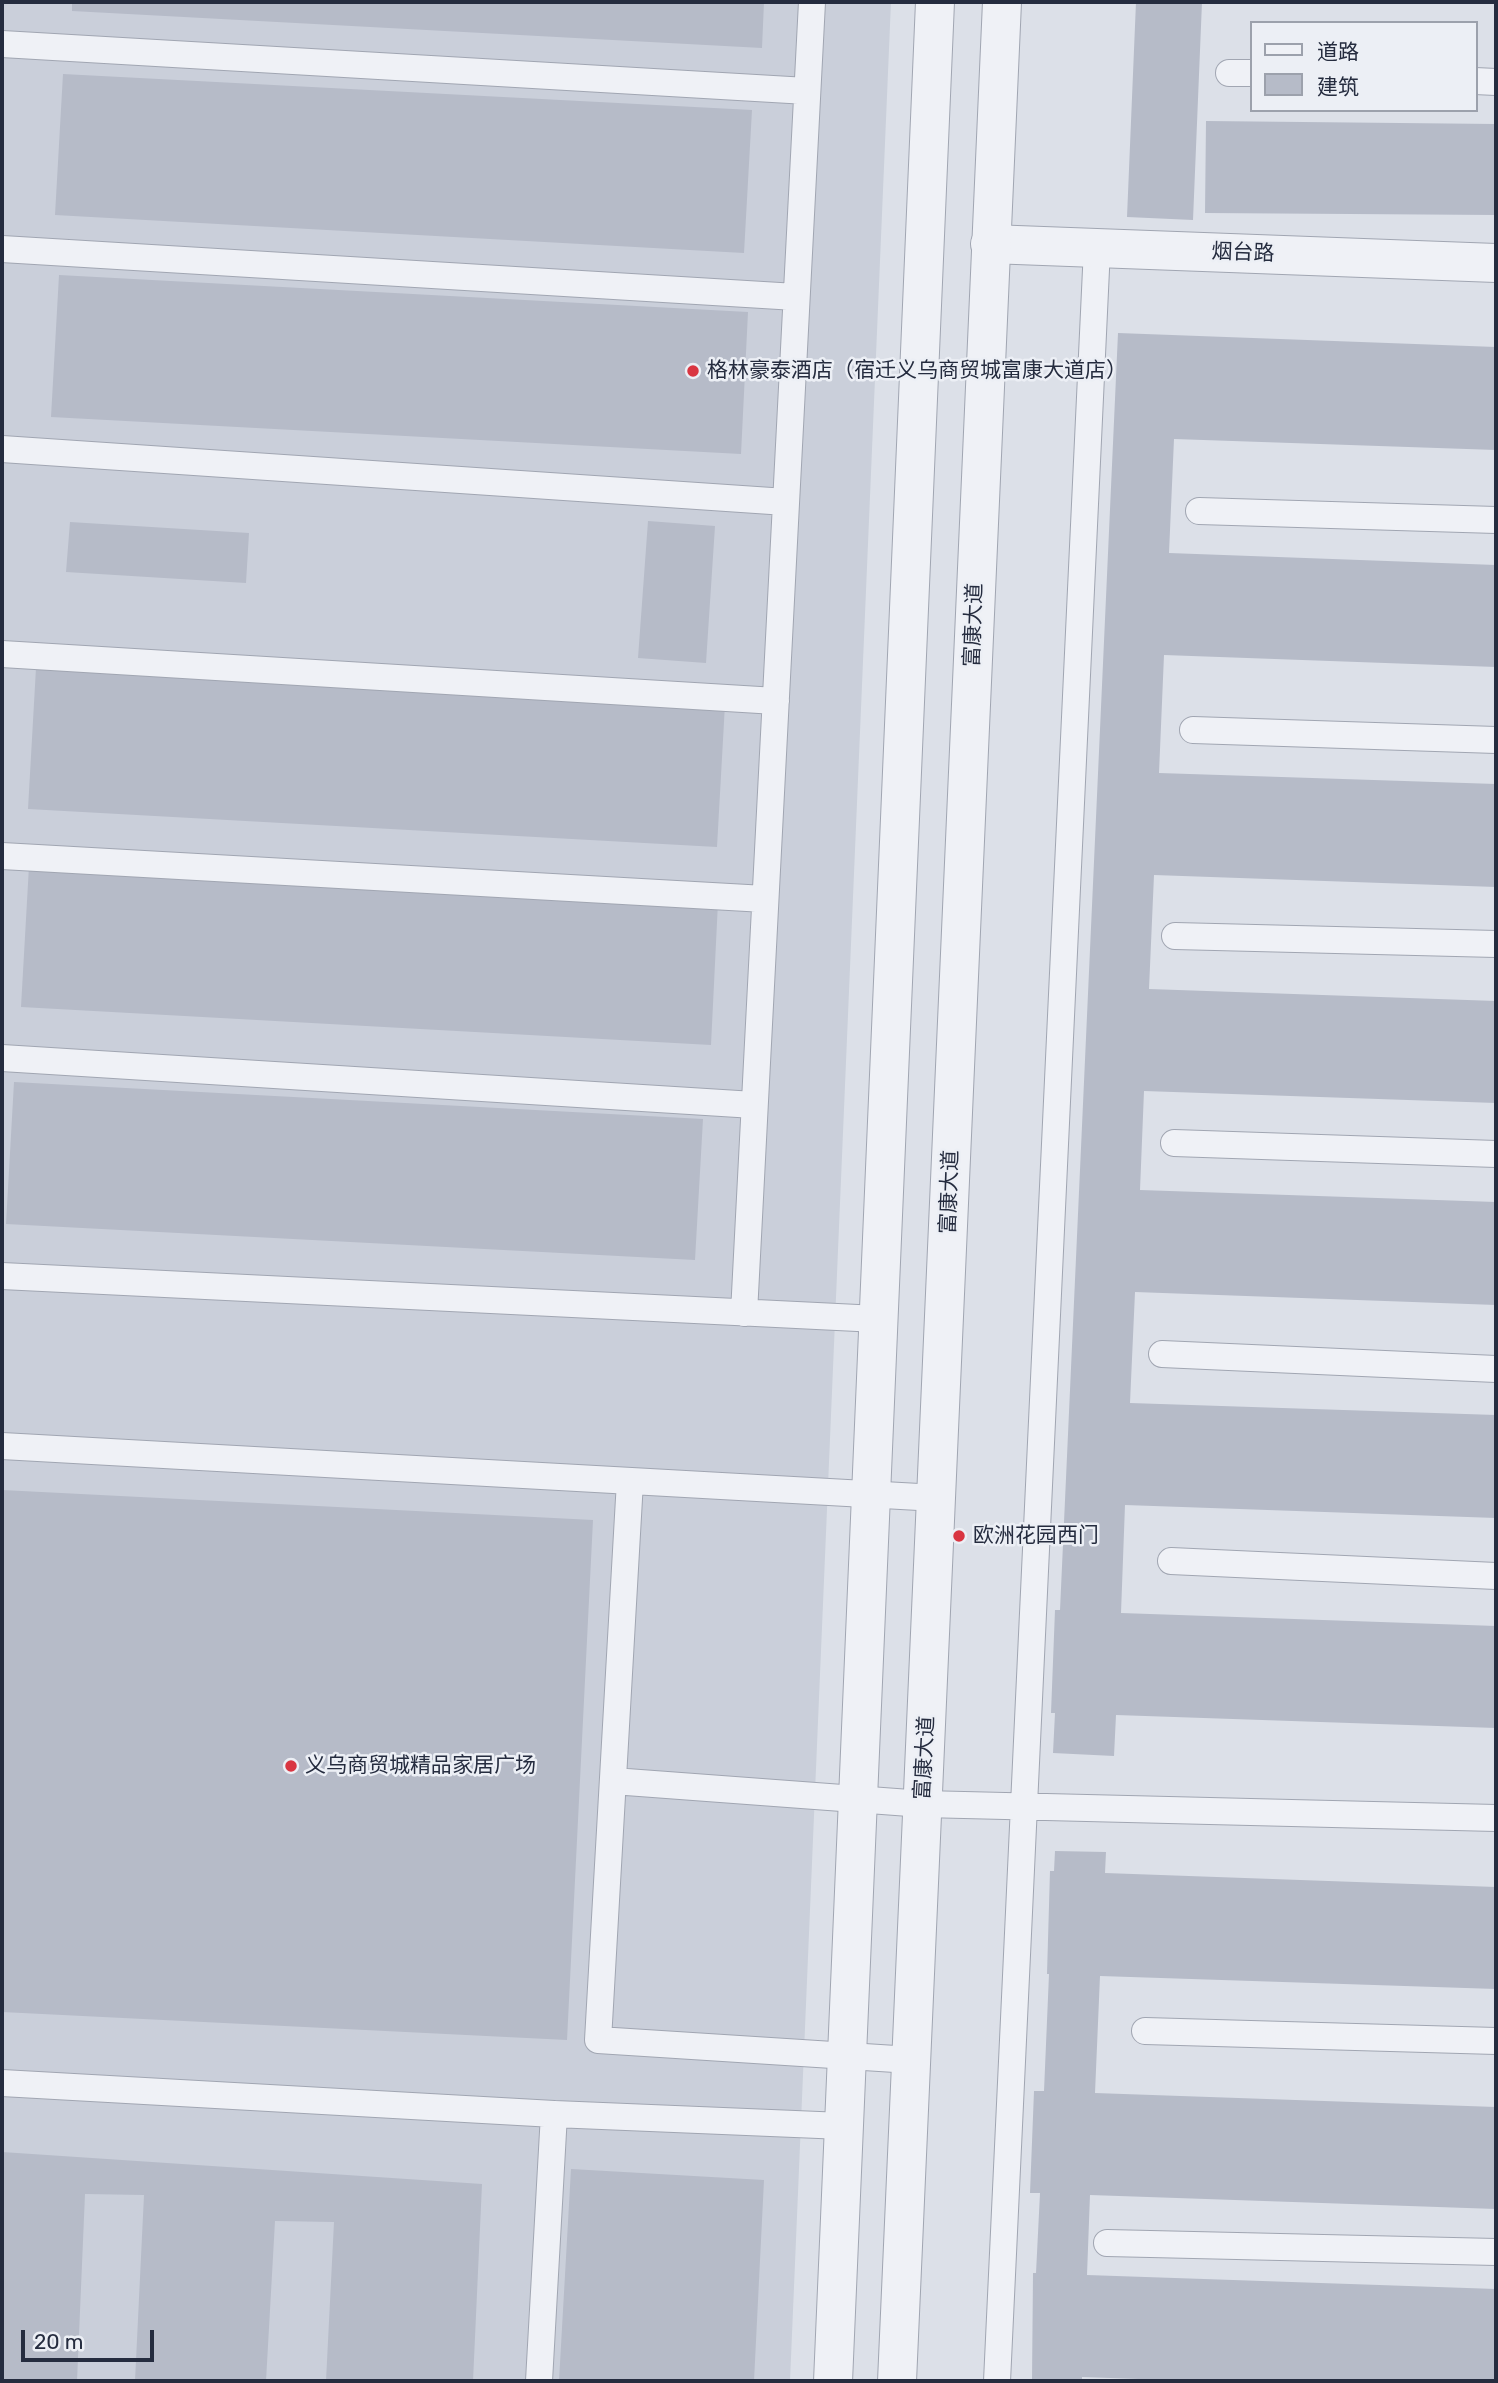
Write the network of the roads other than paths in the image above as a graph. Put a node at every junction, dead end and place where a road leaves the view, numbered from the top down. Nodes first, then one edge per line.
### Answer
1 (812, 2) edge
2 (935, 2) edge
3 (1002, 2) edge
4 (2, 44) edge
5 (1477, 81) edge
6 (1496, 82) edge
7 (807, 90) junction
8 (990, 244) junction
9 (2, 248) edge
10 (1097, 248) junction
11 (1496, 263) edge
12 (796, 297) junction
13 (2, 449) edge
14 (786, 502) junction
15 (1199, 511) dead end
16 (1496, 520) edge
17 (2, 654) edge
18 (776, 701) junction
19 (1193, 730) dead end
20 (1496, 740) edge
21 (2, 856) edge
22 (765, 899) junction
23 (1175, 936) dead end
24 (1496, 944) edge
25 (2, 1058) edge
26 (754, 1105) junction
27 (1174, 1143) dead end
28 (1496, 1154) edge
29 (2, 1276) edge
30 (744, 1313) junction
31 (878, 1319) junction
32 (1163, 1354) dead end
33 (1496, 1369) edge
34 (2, 1446) edge
35 (630, 1481) junction
36 (871, 1495) junction
37 (937, 1498) junction
38 (1171, 1561) dead end
39 (1496, 1576) edge
40 (612, 1781) junction
41 (857, 1799) junction
42 (923, 1804) junction
43 (1024, 1806) junction
44 (1496, 1818) edge
45 (1145, 2031) dead end
46 (1496, 2041) edge
47 (846, 2055) junction
48 (911, 2060) junction
49 (2, 2083) edge
50 (554, 2113) junction
51 (844, 2126) junction
52 (1107, 2243) dead end
53 (1496, 2252) edge
54 (539, 2381) edge
55 (833, 2381) edge
56 (897, 2381) edge
57 (997, 2381) edge

1 - 7 lane
2 - 31 street
3 - 8 street, 富康大道
4 - 7 lane
5 - 6 lane
7 - 12 lane
8 - 10 street, 烟台路
8 - 37 street, 富康大道
9 - 12 lane
10 - 11 street, 烟台路
10 - 43 lane
12 - 14 lane
13 - 14 lane
14 - 18 lane
15 - 16 lane
17 - 18 lane
18 - 22 lane
19 - 20 lane
21 - 22 lane
22 - 26 lane
23 - 24 lane
25 - 26 lane
26 - 30 lane
27 - 28 lane
29 - 30 lane
30 - 31 lane
31 - 36 street
32 - 33 lane
34 - 35 lane
35 - 36 lane
35 - 40 lane
36 - 37 lane
36 - 41 street
37 - 42 street, 富康大道
38 - 39 lane
40 - 41 lane
40 - 47 lane
41 - 42 lane
41 - 47 street
42 - 43 lane
42 - 48 street, 富康大道
43 - 44 lane
43 - 57 lane
45 - 46 lane
47 - 48 lane
47 - 51 street
48 - 56 street, 富康大道
49 - 50 lane
50 - 51 lane
50 - 54 lane
51 - 55 street
52 - 53 lane

